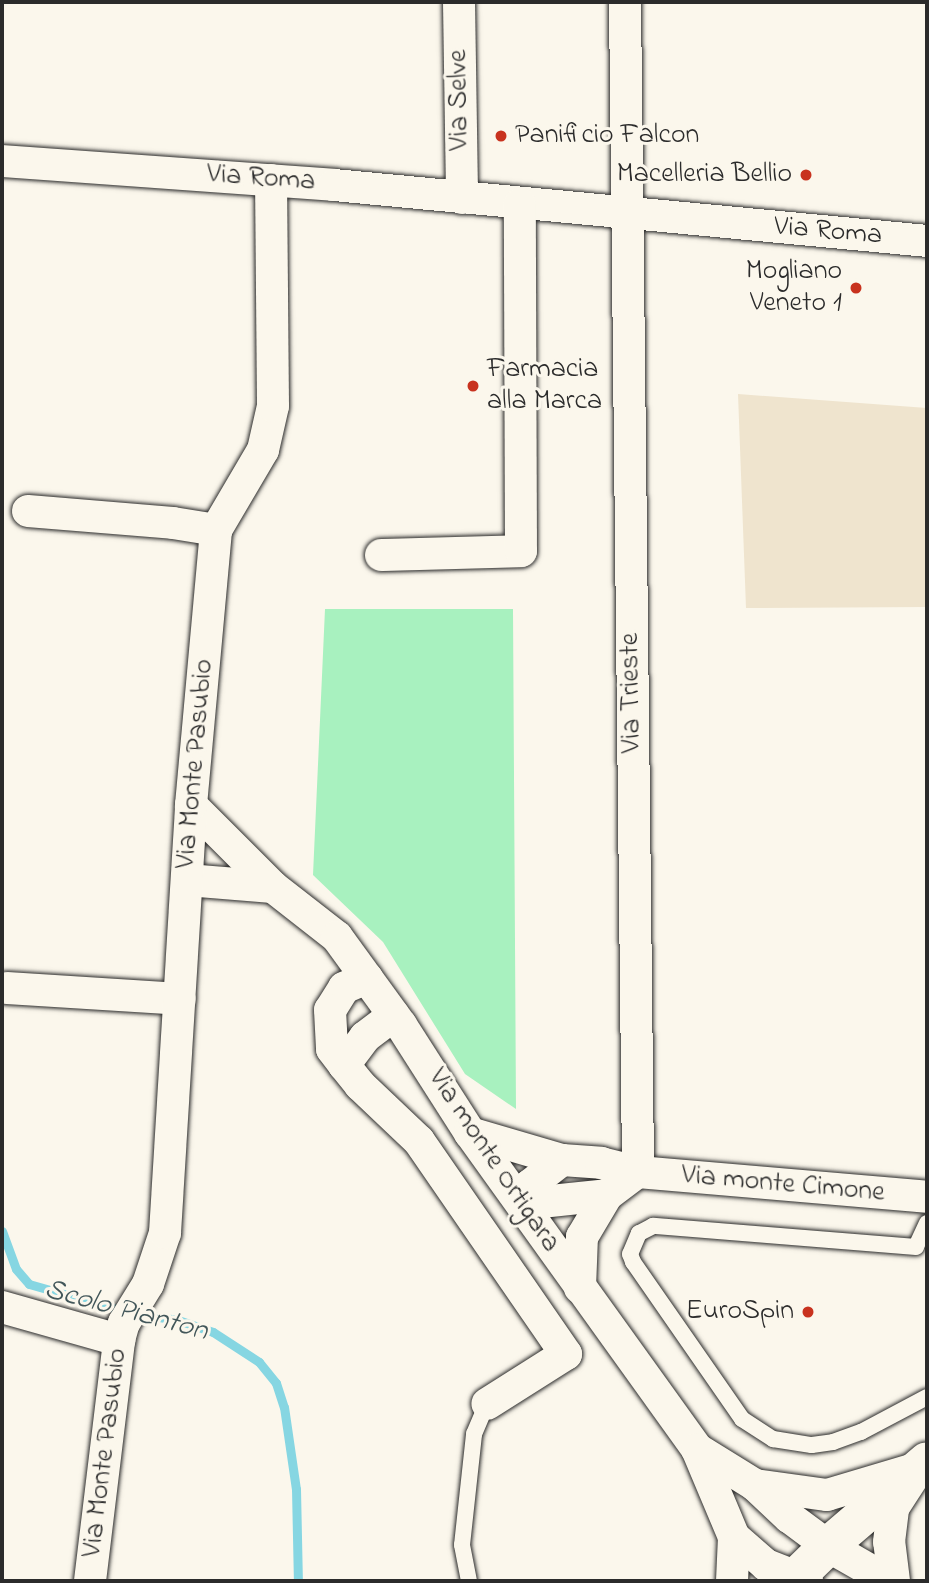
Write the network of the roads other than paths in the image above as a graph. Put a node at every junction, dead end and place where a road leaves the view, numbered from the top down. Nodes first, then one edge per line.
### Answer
1 (459, 2) edge
2 (625, 2) edge
3 (2, 162) edge
4 (271, 180) junction
5 (462, 198) junction
6 (520, 204) junction
7 (625, 213) junction
8 (927, 241) edge
9 (28, 511) dead end
10 (216, 530) junction
11 (382, 555) dead end
12 (191, 805) junction
13 (187, 880) junction
14 (273, 887) junction
15 (329, 931) junction
16 (367, 978) junction
17 (7, 988) dead end
18 (180, 999) junction
19 (330, 1010) junction
20 (394, 1015) junction
21 (415, 1047) junction
22 (347, 1061) junction
23 (470, 1133) junction
24 (562, 1160) junction
25 (638, 1172) junction
26 (607, 1195) junction
27 (927, 1197) edge
28 (522, 1204) junction
29 (927, 1223) edge
30 (580, 1288) junction
31 (2, 1307) edge
32 (122, 1332) junction
33 (927, 1397) edge
34 (487, 1404) joint
35 (697, 1449) junction
36 (923, 1464) edge
37 (754, 1486) junction
38 (734, 1537) junction
39 (828, 1546) junction
40 (799, 1580) edge
41 (90, 1581) edge
42 (469, 1581) edge
43 (732, 1581) edge
44 (892, 1581) edge

1 - 5 street, Via Selve
2 - 7 street, Via Trieste
3 - 4 street, Via Roma
4 - 5 street, Via Roma
4 - 10 street, Via Monte Pasubio
5 - 6 street, Via Roma
6 - 7 street, Via Roma
6 - 11 street
7 - 8 street, Via Roma
7 - 25 street, Via Trieste
9 - 10 street
10 - 12 street, Via Monte Pasubio
12 - 13 street, Via Monte Pasubio
12 - 14 street, Via monte Ortigara
13 - 14 street
13 - 18 street, Via Monte Pasubio
14 - 15 street, Via monte Ortigara
15 - 16 street, Via monte Ortigara
15 - 19 street
16 - 19 street
16 - 20 street, Via monte Ortigara
17 - 18 street
18 - 32 street, Via Monte Pasubio
19 - 22 street
20 - 21 street, Via monte Ortigara
20 - 22 street
21 - 22 street
21 - 23 street, Via monte Ortigara
22 - 34 street
23 - 24 street, Via monte Cimone
23 - 28 street, Via monte Ortigara
24 - 25 street, Via monte Cimone
24 - 28 street
25 - 26 street
25 - 27 street, Via monte Cimone
26 - 28 street
26 - 30 street
28 - 30 street, Via monte Ortigara
29 - 33 lane
30 - 35 street, Via monte Ortigara
31 - 32 street
32 - 41 street, Via Monte Pasubio
34 - 42 lane
35 - 37 street, Via monte Ortigara
35 - 38 street, Via monte Ortigara
36 - 37 street, Via monte Ortigara
36 - 39 main road
36 - 44 street
37 - 39 street, Via monte Ortigara
38 - 40 street, Via monte Ortigara
38 - 43 street, Via monte Ortigara
39 - 40 main road
39 - 44 street, Via monte Ortigara

